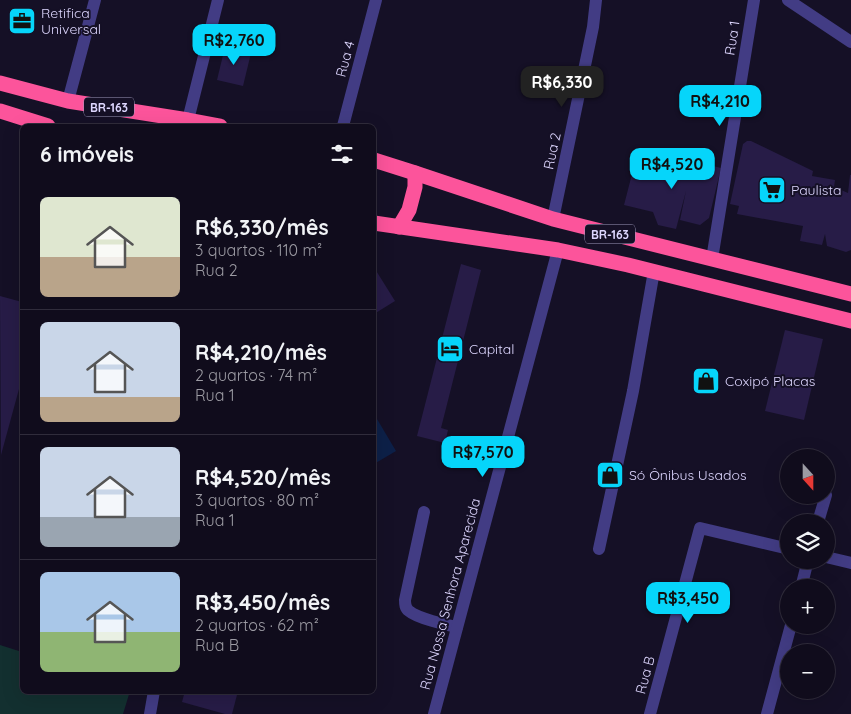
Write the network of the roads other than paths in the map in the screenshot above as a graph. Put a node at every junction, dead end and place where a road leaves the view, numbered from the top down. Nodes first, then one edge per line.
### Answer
1 (95, 0) edge
2 (218, 0) edge
3 (376, 0) edge
4 (596, 0) edge
5 (754, 0) edge
6 (788, 0) edge
7 (851, 42) edge
8 (0, 84) edge
9 (68, 101) junction
10 (0, 112) edge
11 (186, 123) edge
12 (39, 124) edge
13 (344, 124) edge
14 (376, 161) edge
15 (415, 173) junction
16 (553, 219) junction
17 (376, 223) edge
18 (399, 228) junction
19 (558, 250) junction
20 (712, 259) junction
21 (654, 271) junction
22 (851, 294) edge
23 (851, 321) edge
24 (424, 512) dead end
25 (780, 547) edge
26 (599, 549) dead end
27 (835, 559) edge
28 (851, 563) edge
29 (457, 628) junction
30 (789, 634) edge
31 (153, 694) edge
32 (150, 714) edge
33 (434, 714) edge
34 (650, 714) edge
35 (767, 714) edge

1 - 9 street
2 - 11 street
3 - 13 street, Rua 4
4 - 16 street, Rua 2
5 - 20 street, Rua 1
6 - 7 street
8 - 9 highway, BR-163
9 - 11 highway, BR-163
10 - 12 highway
14 - 15 highway, BR-163
15 - 16 highway, BR-163
15 - 18 highway
16 - 20 highway, BR-163
17 - 18 highway, BR-163
18 - 19 highway, BR-163
19 - 21 highway, BR-163
19 - 29 street, Rua Nossa Senhora Aparecida
20 - 22 highway, BR-163
21 - 23 highway, BR-163
21 - 26 street
24 - 29 street
25 - 34 street, Rua B
27 - 28 street
29 - 33 street, Rua Nossa Senhora Aparecida
30 - 35 street
31 - 32 street

